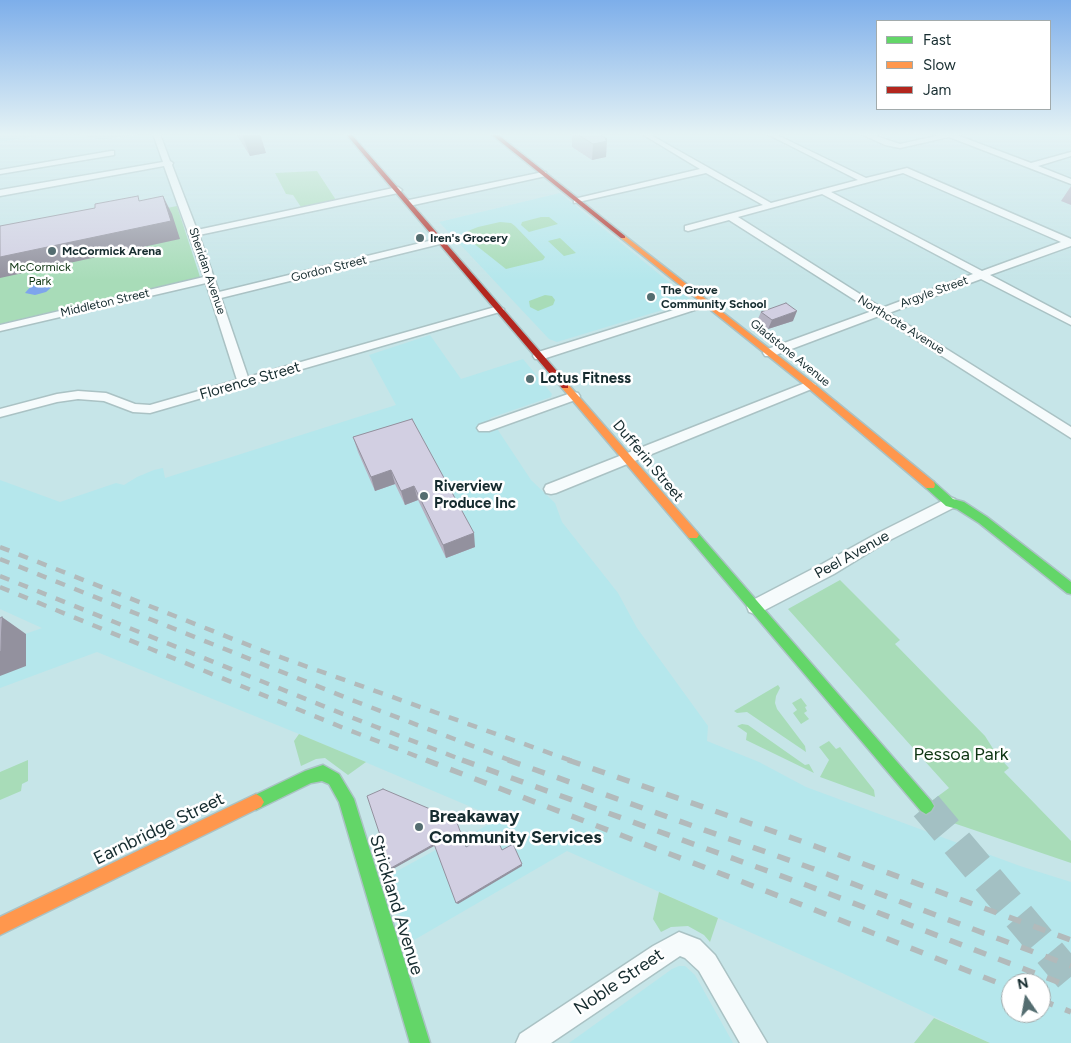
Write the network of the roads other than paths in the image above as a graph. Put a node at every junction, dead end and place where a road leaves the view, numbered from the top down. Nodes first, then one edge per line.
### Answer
1 (58, 183) edge
2 (176, 183) edge
3 (392, 183) edge
4 (503, 183) edge
5 (554, 183) edge
6 (654, 183) edge
7 (730, 183) edge
8 (860, 183) edge
9 (933, 183) edge
10 (398, 190) junction
11 (824, 192) junction
12 (0, 193) edge
13 (577, 201) junction
14 (183, 202) junction
15 (409, 203) junction
16 (168, 205) edge
17 (770, 206) junction
18 (731, 217) junction
19 (688, 228) dead end
20 (194, 233) junction
21 (441, 242) junction
22 (1070, 243) edge
23 (982, 275) junction
24 (209, 279) junction
25 (216, 296) junction
26 (706, 303) junction
27 (498, 308) junction
28 (881, 312) junction
29 (1071, 322) edge
30 (0, 328) edge
31 (769, 353) junction
32 (539, 356) junction
33 (244, 382) junction
34 (810, 385) junction
35 (574, 396) junction
36 (0, 413) edge
37 (484, 428) dead end
38 (1071, 433) edge
39 (626, 459) junction
40 (551, 489) dead end
41 (950, 503) junction
42 (1071, 590) edge
43 (755, 607) junction
44 (334, 780) joint
45 (926, 806) tunnel mouth
46 (0, 926) edge
47 (420, 1043) edge
48 (529, 1043) edge
49 (754, 1043) edge

1 - 12 street
2 - 14 street, Sheridan Avenue
3 - 10 street, Dufferin Street
4 - 15 street
5 - 13 street, Gladstone Avenue
6 - 13 street
7 - 17 street
8 - 11 street
9 - 22 street
10 - 15 street, Dufferin Street
10 - 20 street
11 - 17 street
11 - 23 street
13 - 26 street, Gladstone Avenue
14 - 16 street
14 - 20 street, Sheridan Avenue
15 - 21 street, Dufferin Street
17 - 18 street
18 - 19 street
18 - 28 street, Northcote Avenue
20 - 24 street, Sheridan Avenue
21 - 25 street, Gordon Street
21 - 27 street, Dufferin Street
22 - 23 street, Argyle Street
23 - 28 street, Argyle Street
23 - 29 street
24 - 25 street, Sheridan Avenue
24 - 30 street, Middleton Street
25 - 33 street, Sheridan Avenue
26 - 31 street, Gladstone Avenue
26 - 32 street
27 - 32 street, Dufferin Street
27 - 33 street, Florence Street
28 - 31 street, Argyle Street
28 - 38 street, Northcote Avenue
31 - 34 street, Gladstone Avenue
32 - 35 street, Dufferin Street
33 - 36 street, Florence Street
34 - 39 street
34 - 41 street, Gladstone Avenue
35 - 37 street
35 - 39 street, Dufferin Street
39 - 40 street
39 - 43 street, Dufferin Street
41 - 42 street, Gladstone Avenue
41 - 43 street, Peel Avenue
43 - 45 street, Dufferin Street
44 - 46 street, Earnbridge Street
44 - 47 street, Strickland Avenue
48 - 49 street, Noble Street

